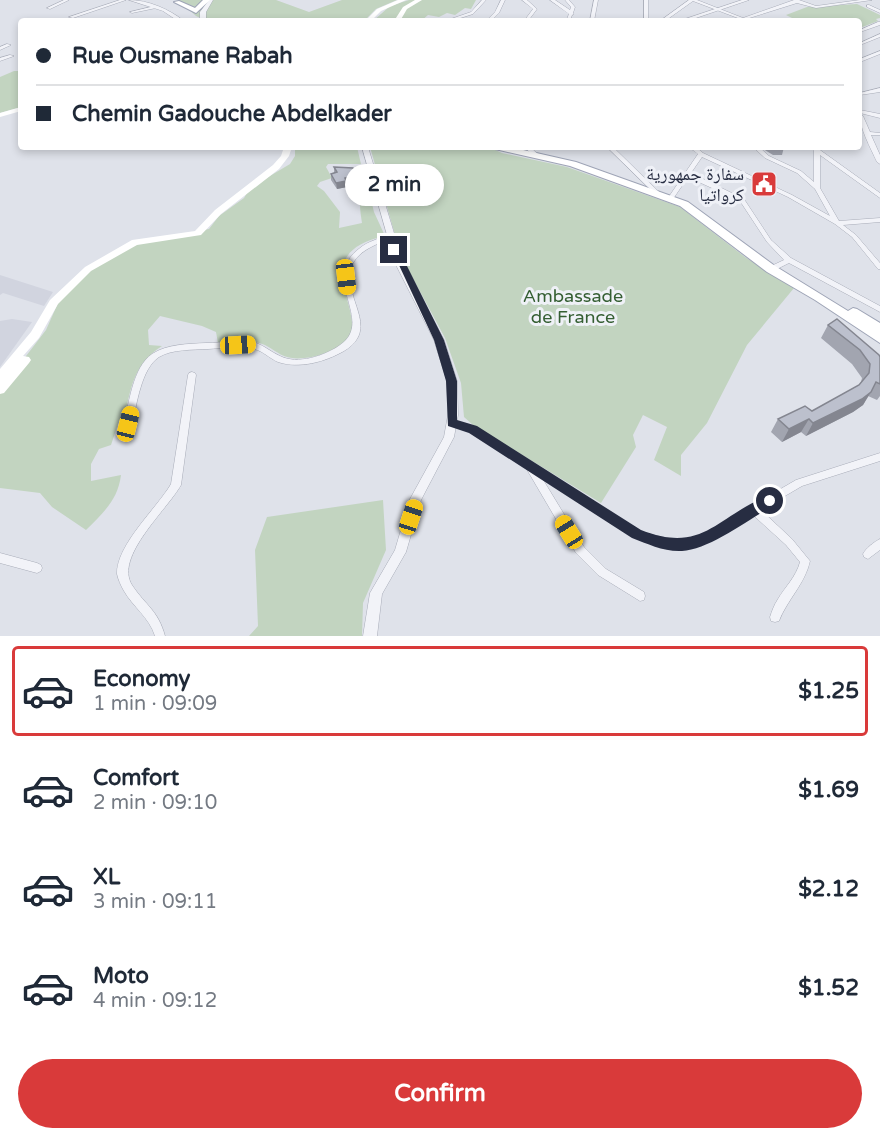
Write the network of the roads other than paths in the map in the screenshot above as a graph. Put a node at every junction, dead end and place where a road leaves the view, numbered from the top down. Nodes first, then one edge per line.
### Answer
1 (67, 0) edge
2 (124, 0) edge
3 (131, 0) edge
4 (209, 0) edge
5 (403, 0) edge
6 (419, 0) edge
7 (484, 0) edge
8 (503, 0) edge
9 (524, 0) edge
10 (552, 0) edge
11 (567, 0) edge
12 (596, 0) edge
13 (646, 0) edge
14 (693, 0) edge
15 (747, 0) edge
16 (805, 0) edge
17 (870, 0) edge
18 (174, 1) edge
19 (795, 1) edge
20 (868, 6) dead end
21 (155, 7) junction
22 (49, 8) dead end
23 (719, 9) junction
24 (132, 12) dead end
25 (880, 12) edge
26 (572, 14) junction
27 (71, 16) dead end
28 (176, 18) edge
29 (189, 18) edge
30 (197, 18) edge
31 (202, 18) edge
32 (371, 18) edge
33 (399, 18) edge
34 (456, 18) edge
35 (492, 18) edge
36 (528, 18) edge
37 (570, 18) edge
38 (593, 18) edge
39 (646, 18) edge
40 (666, 18) edge
41 (691, 18) edge
42 (738, 18) edge
43 (748, 18) edge
44 (880, 23) edge
45 (862, 30) edge
46 (880, 35) edge
47 (862, 43) edge
48 (9, 45) dead end
49 (0, 49) edge
50 (880, 52) edge
51 (12, 56) dead end
52 (0, 60) edge
53 (862, 60) edge
54 (880, 90) edge
55 (862, 94) edge
56 (18, 110) edge
57 (862, 114) edge
58 (0, 115) edge
59 (880, 116) edge
60 (862, 119) edge
61 (867, 133) junction
62 (879, 133) edge
63 (287, 150) edge
64 (366, 150) edge
65 (511, 150) edge
66 (530, 150) edge
67 (613, 150) edge
68 (696, 150) edge
69 (759, 150) edge
70 (816, 150) edge
71 (817, 150) edge
72 (702, 154) junction
73 (537, 156) junction
74 (880, 162) edge
75 (687, 174) junction
76 (817, 188) junction
77 (657, 193) junction
78 (880, 196) edge
79 (671, 198) junction
80 (880, 220) edge
81 (837, 223) junction
82 (390, 237) junction
83 (789, 260) junction
84 (880, 267) edge
85 (771, 269) junction
86 (819, 297) junction
87 (54, 302) junction
88 (880, 309) edge
89 (880, 329) edge
90 (880, 339) edge
91 (192, 375) dead end
92 (0, 377) edge
93 (0, 390) edge
94 (452, 423) junction
95 (128, 424) dead end
96 (880, 457) edge
97 (529, 465) junction
98 (754, 510) junction
99 (880, 544) edge
100 (868, 554) dead end
101 (0, 558) edge
102 (37, 568) dead end
103 (640, 596) dead end
104 (775, 617) dead end
105 (160, 636) edge
106 (370, 636) edge

1 - 22 street
2 - 27 street
3 - 21 street
4 - 18 main road
4 - 31 street
5 - 32 main road
6 - 33 main road
7 - 34 street
8 - 35 street
9 - 36 street
10 - 26 street
11 - 26 street
12 - 38 street
13 - 39 street
14 - 23 street
14 - 40 street
15 - 23 street
16 - 19 street
17 - 19 street
18 - 29 main road
18 - 30 main road
19 - 43 street
20 - 25 street
21 - 24 street
21 - 28 street
23 - 41 street
23 - 42 street
26 - 37 street
44 - 45 street
46 - 47 street
48 - 49 street
50 - 53 street
51 - 52 street
54 - 55 street
56 - 58 main road
57 - 59 street
60 - 61 street
61 - 62 street
61 - 74 street
63 - 87 main road
64 - 82 street
65 - 73 main road
66 - 73 street
67 - 77 street
68 - 72 street
69 - 76 street
70 - 76 street
71 - 78 street
72 - 75 street
72 - 81 street
73 - 77 main road
75 - 79 street
75 - 83 street
76 - 81 street
77 - 79 main road
79 - 85 main road
80 - 81 street
81 - 84 street
82 - 94 street
82 - 95 street
83 - 85 street
83 - 88 street
85 - 86 main road
86 - 89 main road
86 - 90 main road
87 - 92 main road
87 - 93 main road
91 - 105 street
94 - 97 street
94 - 106 street
96 - 98 street
97 - 98 street
97 - 103 street
98 - 104 street
99 - 100 street
101 - 102 street

